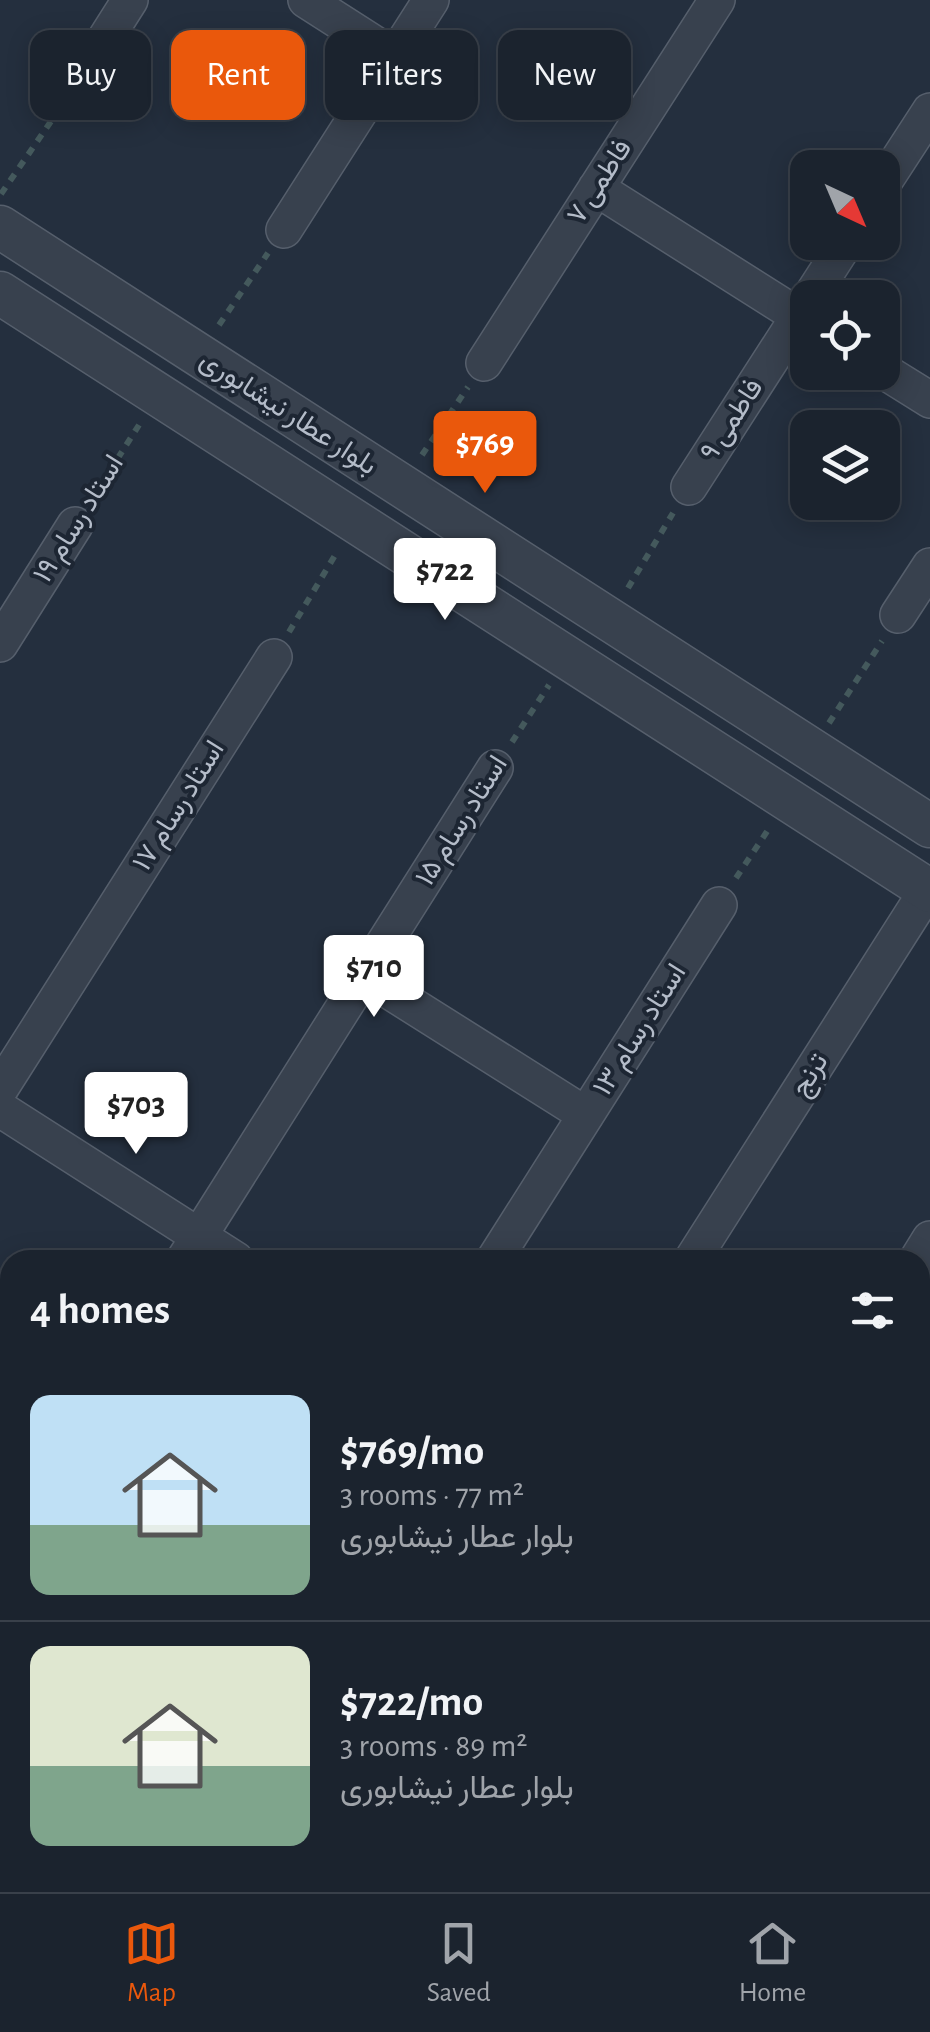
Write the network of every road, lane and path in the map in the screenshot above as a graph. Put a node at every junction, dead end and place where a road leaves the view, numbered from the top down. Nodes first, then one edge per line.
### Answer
1 (130, 0) edge
2 (306, 0) edge
3 (432, 0) edge
4 (716, 0) edge
5 (111, 30) edge
6 (353, 30) edge
7 (413, 30) edge
8 (930, 111) edge
9 (52, 120) edge
10 (355, 120) edge
11 (900, 157) edge
12 (596, 188) junction
13 (0, 195) edge
14 (0, 227) edge
15 (284, 230) joint
16 (790, 301) edge
17 (5, 307) edge
18 (790, 334) edge
19 (198, 355) junction
20 (484, 363) joint
21 (900, 381) edge
22 (158, 395) junction
23 (930, 400) edge
24 (401, 485) junction
25 (689, 487) joint
26 (355, 522) junction
27 (75, 525) joint
28 (930, 566) edge
29 (898, 616) joint
30 (609, 619) junction
31 (0, 644) edge
32 (274, 657) joint
33 (566, 659) junction
34 (812, 749) junction
35 (495, 768) joint
36 (788, 800) junction
37 (930, 826) edge
38 (929, 889) edge
39 (719, 904) joint
40 (364, 974) junction
41 (0, 1089) edge
42 (0, 1109) edge
43 (586, 1114) junction
44 (191, 1248) edge
45 (500, 1250) edge
46 (698, 1250) edge

1 - 5 street
2 - 6 street
3 - 7 street
4 - 12 street, فاطمی ۷
8 - 11 street
9 - 13 path
10 - 15 street
12 - 16 street
12 - 20 street, فاطمی ۷
14 - 19 street, بلوار عطار نیشابوری
15 - 19 path
17 - 22 street, بلوار عطار نیشابوری
18 - 25 street, فاطمی ۹
19 - 24 street, بلوار عطار نیشابوری
20 - 24 path
21 - 23 street
22 - 26 street, بلوار عطار نیشابوری
22 - 27 path, استاد رسام ۱۹
24 - 30 street, بلوار عطار نیشابوری
25 - 30 path
26 - 32 path
26 - 33 street, بلوار عطار نیشابوری
27 - 31 street, استاد رسام ۱۹
28 - 29 street
29 - 34 path
30 - 34 street, بلوار عطار نیشابوری
32 - 41 street, استاد رسام ۱۷
33 - 35 path, استاد رسام ۱۵
33 - 36 street, بلوار عطار نیشابوری
34 - 37 street, بلوار عطار نیشابوری
35 - 40 street, استاد رسام ۱۵
36 - 38 street, بلوار عطار نیشابوری
36 - 39 path
38 - 46 street, ترنج
39 - 43 street, استاد رسام ۱۳
40 - 43 street
40 - 44 street, استاد رسام ۱۵
42 - 44 street
43 - 45 street, استاد رسام ۱۳

